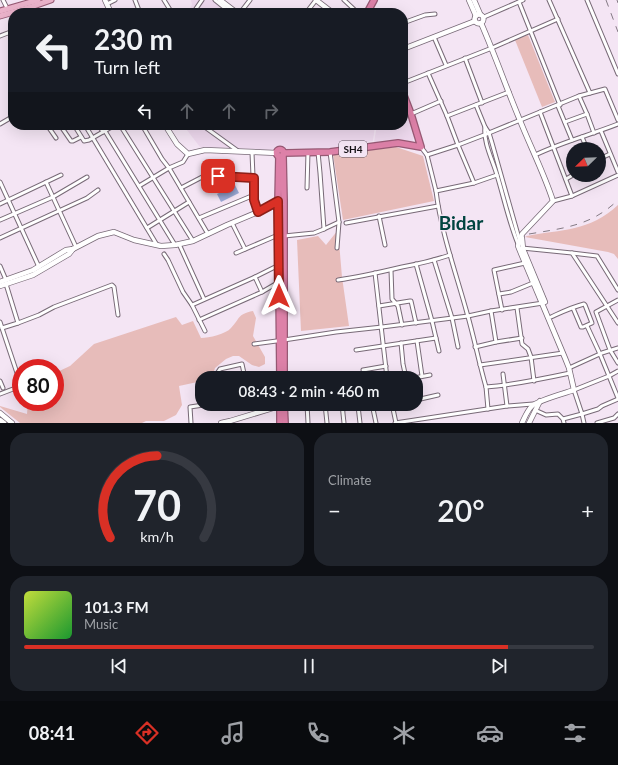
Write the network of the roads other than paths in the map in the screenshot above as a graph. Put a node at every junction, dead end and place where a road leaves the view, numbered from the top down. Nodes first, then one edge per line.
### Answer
1 (3, 0) edge
2 (38, 0) edge
3 (50, 0) edge
4 (115, 0) edge
5 (215, 0) edge
6 (220, 0) edge
7 (250, 0) edge
8 (316, 0) edge
9 (344, 0) edge
10 (469, 0) edge
11 (474, 0) edge
12 (523, 0) edge
13 (549, 0) edge
14 (587, 0) edge
15 (29, 2) edge
16 (106, 2) edge
17 (519, 2) junction
18 (6, 6) dead end
19 (10, 8) edge
20 (29, 8) edge
21 (225, 8) edge
22 (230, 8) edge
23 (244, 8) edge
24 (310, 8) edge
25 (326, 8) edge
26 (353, 8) edge
27 (435, 14) dead end
28 (478, 17) junction
29 (558, 18) junction
30 (408, 21) edge
31 (531, 30) junction
32 (434, 37) junction
33 (408, 47) edge
34 (492, 48) junction
35 (465, 58) junction
36 (446, 65) junction
37 (428, 73) junction
38 (618, 74) edge
39 (408, 81) edge
40 (509, 92) junction
41 (590, 93) junction
42 (579, 96) junction
43 (441, 101) junction
44 (482, 103) junction
45 (476, 105) junction
46 (559, 105) junction
47 (408, 106) edge
48 (540, 112) junction
49 (411, 114) junction
50 (587, 114) junction
51 (447, 116) junction
52 (520, 120) junction
53 (618, 120) edge
54 (565, 122) junction
55 (618, 124) edge
56 (485, 127) junction
57 (50, 130) edge
58 (63, 130) edge
59 (77, 130) edge
60 (88, 130) edge
61 (107, 130) edge
62 (123, 130) edge
63 (145, 130) edge
64 (169, 130) edge
65 (209, 130) edge
66 (601, 131) junction
67 (104, 132) junction
68 (489, 133) junction
69 (594, 133) junction
70 (484, 135) junction
71 (81, 137) junction
72 (582, 137) junction
73 (56, 138) dead end
74 (93, 138) junction
75 (572, 140) junction
76 (584, 142) edge
77 (458, 145) junction
78 (553, 146) junction
79 (421, 147) junction
80 (240, 152) junction
81 (308, 152) junction
82 (318, 152) junction
83 (330, 152) junction
84 (252, 153) junction
85 (188, 154) junction
86 (610, 154) junction
87 (281, 155) junction
88 (428, 155) junction
89 (535, 155) junction
90 (606, 156) edge
91 (169, 168) junction
92 (618, 174) edge
93 (61, 175) dead end
94 (497, 175) junction
95 (87, 177) dead end
96 (153, 178) junction
97 (254, 178) junction
98 (566, 179) edge
99 (0, 182) edge
100 (46, 182) junction
101 (567, 182) edge
102 (474, 183) junction
103 (139, 186) junction
104 (181, 188) junction
105 (307, 188) dead end
106 (98, 190) dead end
107 (436, 190) junction
108 (254, 195) junction
109 (572, 196) junction
110 (53, 197) junction
111 (8, 200) junction
112 (278, 201) junction
113 (553, 201) junction
114 (189, 202) junction
115 (0, 204) edge
116 (438, 206) junction
117 (59, 210) junction
118 (174, 211) junction
119 (258, 212) junction
120 (14, 214) junction
121 (379, 216) junction
122 (199, 218) junction
123 (159, 219) junction
124 (0, 220) edge
125 (339, 222) junction
126 (232, 223) junction
127 (346, 223) dead end
128 (21, 228) junction
129 (147, 228) junction
130 (324, 229) junction
131 (208, 234) junction
132 (282, 235) junction
133 (0, 238) edge
134 (193, 242) junction
135 (177, 244) junction
136 (157, 245) junction
137 (384, 245) dead end
138 (521, 245) junction
139 (74, 248) junction
140 (337, 248) dead end
141 (245, 249) junction
142 (236, 253) dead end
143 (572, 253) junction
144 (164, 254) dead end
145 (450, 255) junction
146 (434, 260) junction
147 (524, 263) junction
148 (416, 264) junction
149 (279, 265) junction
150 (0, 266) edge
151 (39, 267) junction
152 (390, 270) junction
153 (375, 274) junction
154 (255, 277) junction
155 (338, 280) dead end
156 (281, 281) junction
157 (0, 282) edge
158 (6, 282) junction
159 (533, 283) junction
160 (0, 286) edge
161 (618, 290) edge
162 (262, 292) junction
163 (499, 294) junction
164 (204, 299) junction
165 (618, 300) edge
166 (396, 303) junction
167 (544, 303) junction
168 (192, 305) junction
169 (379, 306) junction
170 (607, 306) junction
171 (518, 308) junction
172 (573, 308) junction
173 (502, 310) junction
174 (491, 311) junction
175 (118, 315) dead end
176 (468, 316) junction
177 (551, 317) junction
178 (452, 318) junction
179 (199, 320) junction
180 (432, 321) junction
181 (0, 322) edge
182 (18, 323) junction
183 (416, 323) junction
184 (618, 323) edge
185 (402, 325) junction
186 (587, 326) junction
187 (382, 327) junction
188 (1, 328) edge
189 (205, 331) dead end
190 (436, 338) junction
191 (522, 338) junction
192 (282, 340) junction
193 (417, 341) junction
194 (496, 342) junction
195 (401, 343) junction
196 (254, 344) dead end
197 (384, 346) junction
198 (458, 347) dead end
199 (475, 347) junction
200 (618, 348) edge
201 (356, 350) dead end
202 (610, 350) junction
203 (439, 351) dead end
204 (563, 352) junction
205 (600, 354) junction
206 (530, 357) junction
207 (12, 359) edge
208 (618, 362) edge
209 (480, 365) junction
210 (386, 366) junction
211 (363, 370) dead end
212 (569, 370) junction
213 (219, 371) edge
214 (244, 371) edge
215 (280, 371) edge
216 (284, 371) edge
217 (387, 371) edge
218 (404, 371) edge
219 (421, 371) edge
220 (618, 371) edge
221 (503, 374) dead end
222 (430, 375) dead end
223 (423, 376) edge
224 (609, 376) junction
225 (0, 381) edge
226 (534, 381) junction
227 (504, 386) junction
228 (486, 387) junction
229 (3, 388) dead end
230 (12, 389) edge
231 (574, 390) junction
232 (0, 394) edge
233 (438, 396) dead end
234 (618, 398) edge
235 (423, 399) edge
236 (540, 401) junction
237 (532, 404) junction
238 (195, 406) edge
239 (507, 406) junction
240 (488, 409) junction
241 (535, 410) junction
242 (264, 411) edge
243 (282, 411) edge
244 (284, 411) edge
245 (307, 411) edge
246 (326, 411) edge
247 (342, 411) edge
248 (359, 411) edge
249 (373, 411) edge
250 (393, 411) edge
251 (0, 413) edge
252 (257, 413) joint
253 (582, 414) junction
254 (618, 414) edge
255 (562, 419) junction
256 (0, 420) edge
257 (4, 423) edge
258 (12, 423) edge
259 (191, 423) edge
260 (221, 423) edge
261 (280, 423) edge
262 (285, 423) edge
263 (308, 423) edge
264 (327, 423) edge
265 (344, 423) edge
266 (360, 423) edge
267 (376, 423) edge
268 (395, 423) edge
269 (522, 423) edge
270 (530, 423) edge
271 (564, 423) edge
272 (584, 423) edge
273 (597, 423) edge

1 - 18 street
2 - 15 main road
3 - 20 main road
4 - 16 street
5 - 21 street
6 - 22 street
7 - 23 street
8 - 24 street
8 - 25 street
9 - 26 street
10 - 28 street
11 - 28 street
12 - 17 street
13 - 29 street
14 - 38 street
15 - 19 main road
17 - 28 street
17 - 31 street
27 - 30 street
28 - 32 street
28 - 34 street
29 - 31 street
29 - 41 street
31 - 34 street
31 - 46 street
32 - 33 street
32 - 36 street
34 - 35 street
34 - 40 street
35 - 36 street
35 - 44 street
36 - 37 street
37 - 39 street
37 - 43 street
40 - 44 street
40 - 52 street
41 - 42 street
41 - 53 street
42 - 46 street
42 - 50 street
43 - 49 street
43 - 51 street
44 - 45 street
45 - 51 street
45 - 56 street
46 - 48 street
46 - 54 street
47 - 49 highway
48 - 52 street
48 - 78 street
49 - 79 highway
50 - 54 street
50 - 69 street
51 - 77 street
52 - 68 street
52 - 89 street
54 - 75 street
55 - 66 street
56 - 68 street
56 - 70 street
57 - 73 street
58 - 71 street
59 - 71 street
60 - 74 street
61 - 67 street
62 - 96 street
63 - 91 street
64 - 85 street
65 - 80 street
66 - 69 street
66 - 86 street
67 - 74 street
67 - 103 street
68 - 70 street
68 - 138 street
69 - 72 street
70 - 77 street
70 - 94 street
71 - 74 street
72 - 75 street
72 - 76 street
74 - 129 street
75 - 78 street
77 - 88 street
77 - 102 street
78 - 89 street
78 - 98 street
79 - 83 highway, SH4
79 - 88 street
80 - 84 street
80 - 85 street
81 - 82 highway, SH4
81 - 87 highway, SH4
81 - 105 street
82 - 83 highway, SH4
82 - 130 street
83 - 125 street
84 - 87 street
84 - 97 street
85 - 91 street
86 - 90 street
86 - 92 street
87 - 112 highway
87 - 132 highway
88 - 107 street
89 - 113 street
91 - 96 street
91 - 104 street
92 - 109 street
93 - 100 street
94 - 102 street
94 - 138 street
95 - 110 street
96 - 103 street
96 - 118 street
97 - 104 street
97 - 108 street
99 - 111 street
100 - 110 street
100 - 111 street
101 - 109 street
102 - 107 street
103 - 123 street
104 - 114 street
106 - 117 street
107 - 116 street
108 - 119 street
108 - 122 street
109 - 113 street
110 - 117 street
110 - 120 street
111 - 115 street
111 - 120 street
112 - 119 street
112 - 132 highway
113 - 138 street
114 - 118 street
114 - 122 street
116 - 121 street
116 - 145 street
117 - 128 street
117 - 139 street
118 - 123 street
118 - 134 street
119 - 126 street
120 - 124 street
120 - 128 street
121 - 127 street
121 - 137 street
122 - 131 street
123 - 129 street
123 - 135 street
125 - 130 street
125 - 140 street
126 - 131 street
126 - 141 street
128 - 133 street
128 - 151 street
129 - 136 street
130 - 132 street
131 - 134 street
132 - 141 street
132 - 149 highway
132 - 156 highway
134 - 135 street
135 - 136 street
135 - 164 street
136 - 139 street
138 - 143 street
138 - 147 street
138 - 167 street
139 - 151 street
139 - 158 street
141 - 142 street
143 - 161 street
143 - 170 street
144 - 168 street
145 - 146 street
145 - 176 street
146 - 148 street
146 - 178 street
147 - 159 street
147 - 163 street
148 - 152 street
148 - 180 street
149 - 154 street
149 - 156 highway
150 - 158 street
151 - 158 street
152 - 153 street
152 - 166 street
153 - 155 street
153 - 169 street
154 - 162 street
154 - 164 street
156 - 162 street
156 - 192 highway
157 - 158 street
158 - 160 street
158 - 182 street
159 - 163 street
159 - 167 street
162 - 179 street
163 - 173 street
164 - 168 street
165 - 170 street
166 - 169 street
166 - 183 street
166 - 185 street
167 - 171 street
167 - 177 street
167 - 204 street
168 - 179 street
169 - 187 street
170 - 184 street
170 - 202 street
171 - 173 street
171 - 191 street
172 - 177 street
172 - 186 street
172 - 186 street
173 - 174 street
174 - 176 street
174 - 194 street
175 - 182 street
176 - 178 street
176 - 199 street
177 - 204 street
178 - 180 street
178 - 198 street
179 - 189 street
180 - 183 street
180 - 190 street
181 - 188 street
182 - 188 street
183 - 185 street
185 - 187 street
186 - 205 street
187 - 192 street
187 - 197 street
188 - 207 street
190 - 193 street
190 - 203 street
191 - 194 street
191 - 206 street
192 - 196 street
192 - 215 highway
192 - 216 highway
193 - 195 street
193 - 219 street
194 - 199 street
195 - 197 street
195 - 218 street
197 - 201 street
197 - 210 street
199 - 209 street
200 - 202 street
202 - 205 street
202 - 208 street
204 - 206 street
204 - 212 street
205 - 212 street
205 - 224 street
206 - 209 street
206 - 226 street
209 - 228 street
210 - 211 street
210 - 217 street
212 - 226 street
212 - 231 street
213 - 214 street
220 - 224 street
221 - 227 street
222 - 223 street
224 - 231 street
224 - 234 street
225 - 229 street
226 - 227 street
227 - 228 street
227 - 239 street
228 - 240 street
230 - 232 street
231 - 236 street
231 - 253 street
233 - 235 street
234 - 253 street
236 - 237 street
236 - 241 street
237 - 239 street
237 - 269 street
238 - 259 street
239 - 240 street
240 - 268 street
241 - 255 street
241 - 270 street
242 - 252 street
243 - 261 highway
244 - 262 highway
245 - 263 street
246 - 264 street
247 - 265 street
248 - 266 street
249 - 267 street
250 - 268 street
251 - 258 street
252 - 260 street
253 - 255 street
253 - 272 street
254 - 273 street
255 - 271 street
256 - 257 street

